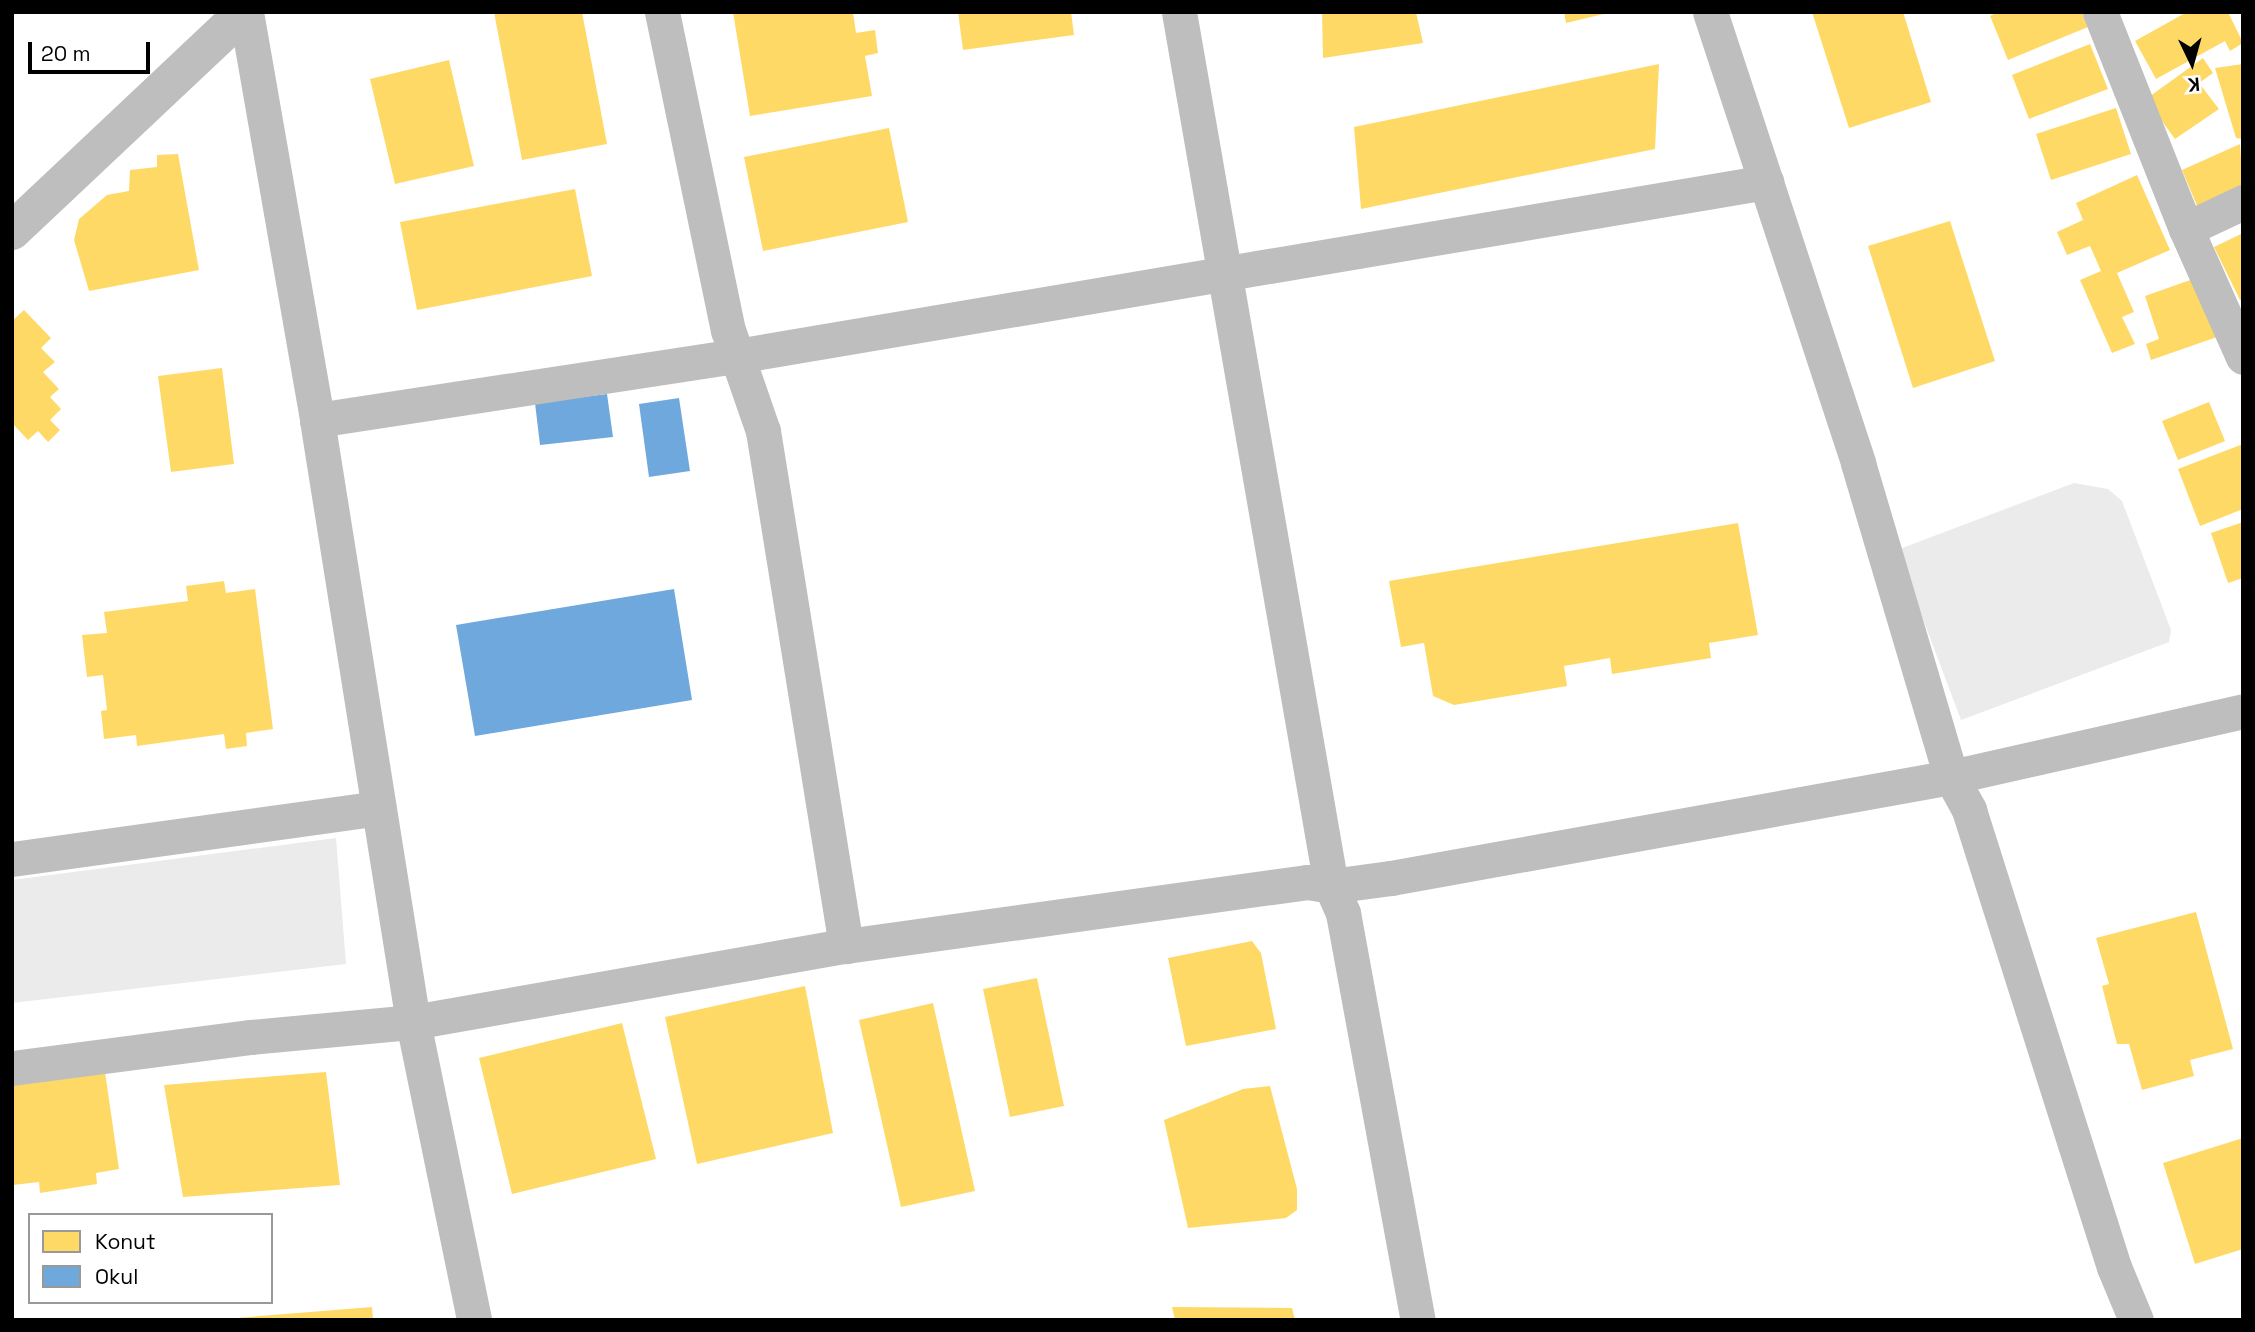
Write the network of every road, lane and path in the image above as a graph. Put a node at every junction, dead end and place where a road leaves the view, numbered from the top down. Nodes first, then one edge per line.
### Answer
1 (245, 12) edge
2 (662, 12) edge
3 (1180, 12) edge
4 (1710, 12) edge
5 (2100, 12) edge
6 (1766, 182) junction
7 (2243, 202) edge
8 (2186, 229) junction
9 (12, 231) edge
10 (1225, 274) junction
11 (737, 356) junction
12 (2243, 358) edge
13 (317, 420) junction
14 (2243, 711) edge
15 (1951, 777) junction
16 (378, 808) junction
17 (12, 859) edge
18 (1331, 886) junction
19 (846, 946) junction
20 (414, 1022) junction
21 (12, 1068) edge
22 (474, 1320) edge
23 (1418, 1320) edge
24 (2136, 1320) edge

1 - 9 street
1 - 13 street
2 - 11 street
3 - 10 street
4 - 6 street
5 - 8 street
6 - 10 street
6 - 15 street
7 - 8 street
8 - 12 street
10 - 11 street
10 - 18 street
11 - 13 street
11 - 19 street
13 - 16 street
14 - 15 street
15 - 18 street
15 - 24 street
16 - 17 street
16 - 20 street
18 - 19 street
18 - 23 street
19 - 20 street
20 - 21 street
20 - 22 street

